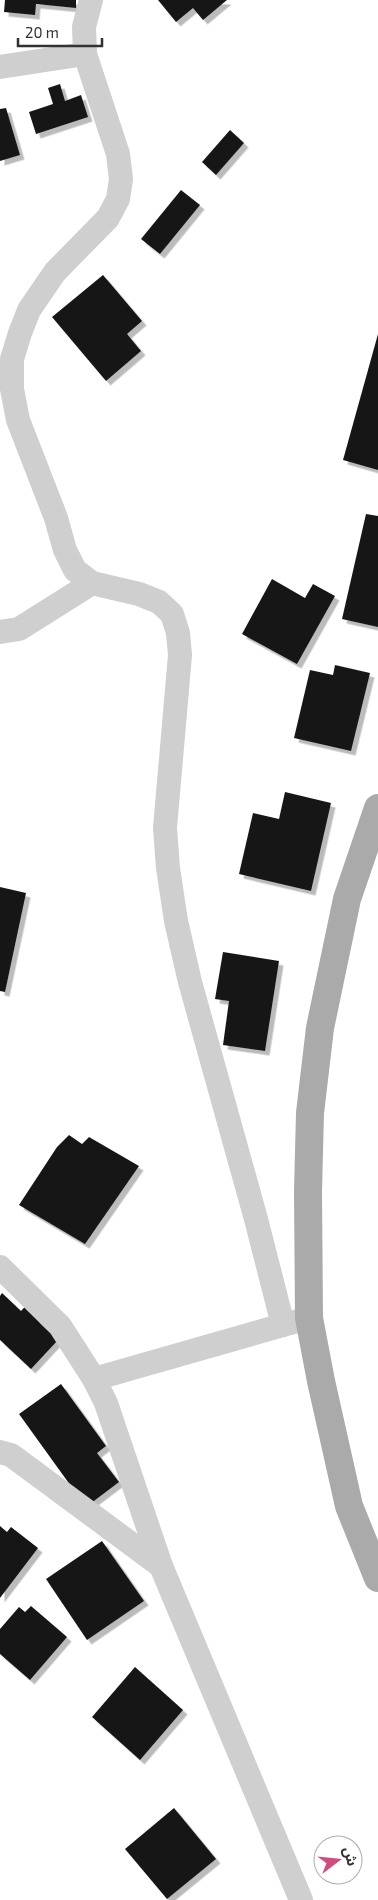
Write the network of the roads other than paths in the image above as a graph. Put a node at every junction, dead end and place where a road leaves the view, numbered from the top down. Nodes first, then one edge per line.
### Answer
1 (92, 0) edge
2 (85, 54) junction
3 (0, 67) edge
4 (92, 582) junction
5 (0, 632) edge
6 (378, 808) edge
7 (0, 1268) edge
8 (309, 1318) junction
9 (283, 1325) junction
10 (94, 1379) junction
11 (0, 1452) edge
12 (161, 1566) junction
13 (378, 1578) edge
14 (302, 1900) edge

1 - 2 street
2 - 3 street
2 - 4 street
4 - 5 street
4 - 9 street
6 - 8 main road
7 - 10 street
8 - 9 street
8 - 13 main road
9 - 10 street
10 - 12 street
11 - 12 street
12 - 14 street

